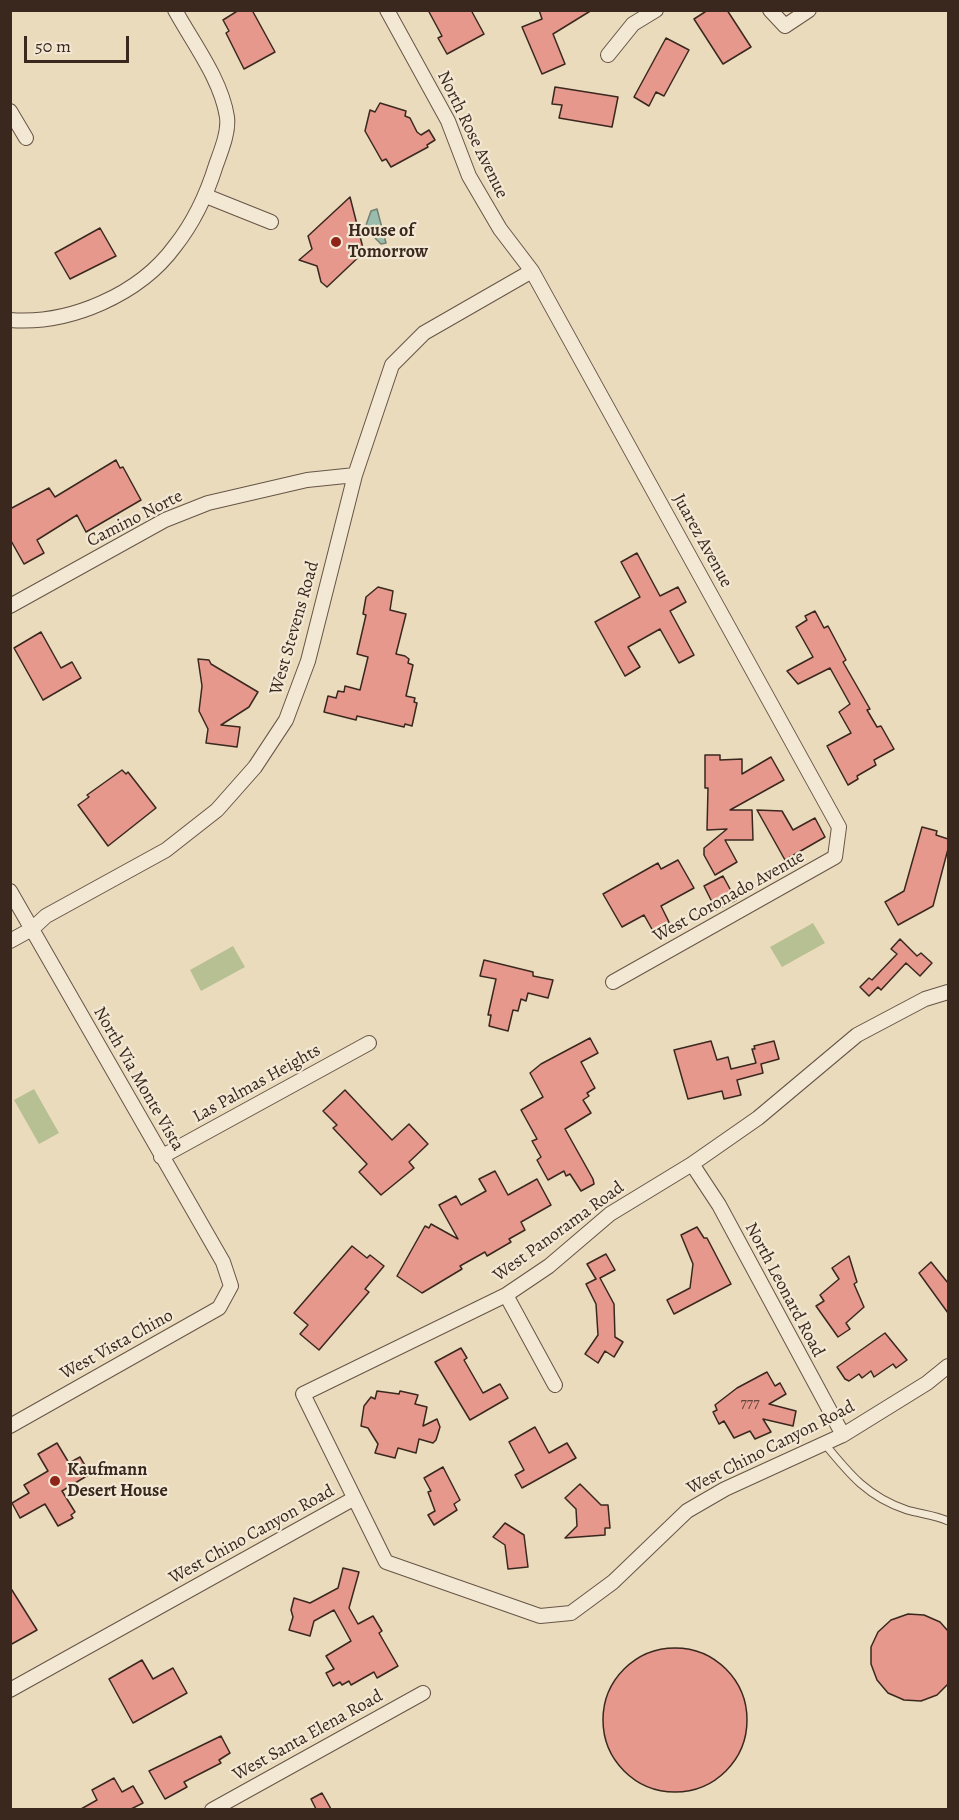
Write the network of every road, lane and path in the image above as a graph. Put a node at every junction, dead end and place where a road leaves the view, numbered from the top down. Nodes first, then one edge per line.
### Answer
1 (175, 10) edge
2 (387, 10) edge
3 (656, 10) edge
4 (770, 10) edge
5 (809, 10) edge
6 (608, 55) dead end
7 (10, 111) edge
8 (26, 138) dead end
9 (206, 196) junction
10 (271, 222) dead end
11 (532, 271) junction
12 (10, 320) edge
13 (354, 475) junction
14 (10, 606) edge
15 (839, 827) joint
16 (10, 891) edge
17 (32, 929) junction
18 (10, 941) edge
19 (613, 982) dead end
20 (948, 992) edge
21 (369, 1043) dead end
22 (161, 1157) junction
23 (692, 1164) junction
24 (231, 1286) joint
25 (506, 1295) junction
26 (948, 1366) edge
27 (555, 1385) dead end
28 (10, 1426) edge
29 (843, 1435) junction
30 (825, 1443) junction
31 (353, 1499) junction
32 (948, 1521) edge
33 (10, 1690) edge
34 (423, 1693) dead end
35 (212, 1809) edge

1 - 9 street
2 - 11 street, North Rose Avenue
3 - 6 street
4 - 5 street
7 - 8 street
9 - 10 street
9 - 12 street
11 - 13 street, West Stevens Road
11 - 15 street, Juarez Avenue
13 - 14 street, Camino Norte
13 - 17 street, West Stevens Road
15 - 19 street, West Coronado Avenue
16 - 17 street, North Via Monte Vista
17 - 18 street, West Stevens Road
17 - 22 street, North Via Monte Vista
20 - 23 street, West Panorama Road
21 - 22 street, Las Palmas Heights
22 - 24 street, North Via Monte Vista
23 - 25 street, West Panorama Road
23 - 29 street, North Leonard Road
24 - 28 street, West Vista Chino
25 - 27 street
25 - 31 street, West Panorama Road
26 - 29 street, West Chino Canyon Road
29 - 30 street, West Chino Canyon Road
30 - 31 street, West Chino Canyon Road
30 - 32 lane
31 - 33 street, West Chino Canyon Road
34 - 35 street, West Santa Elena Road

